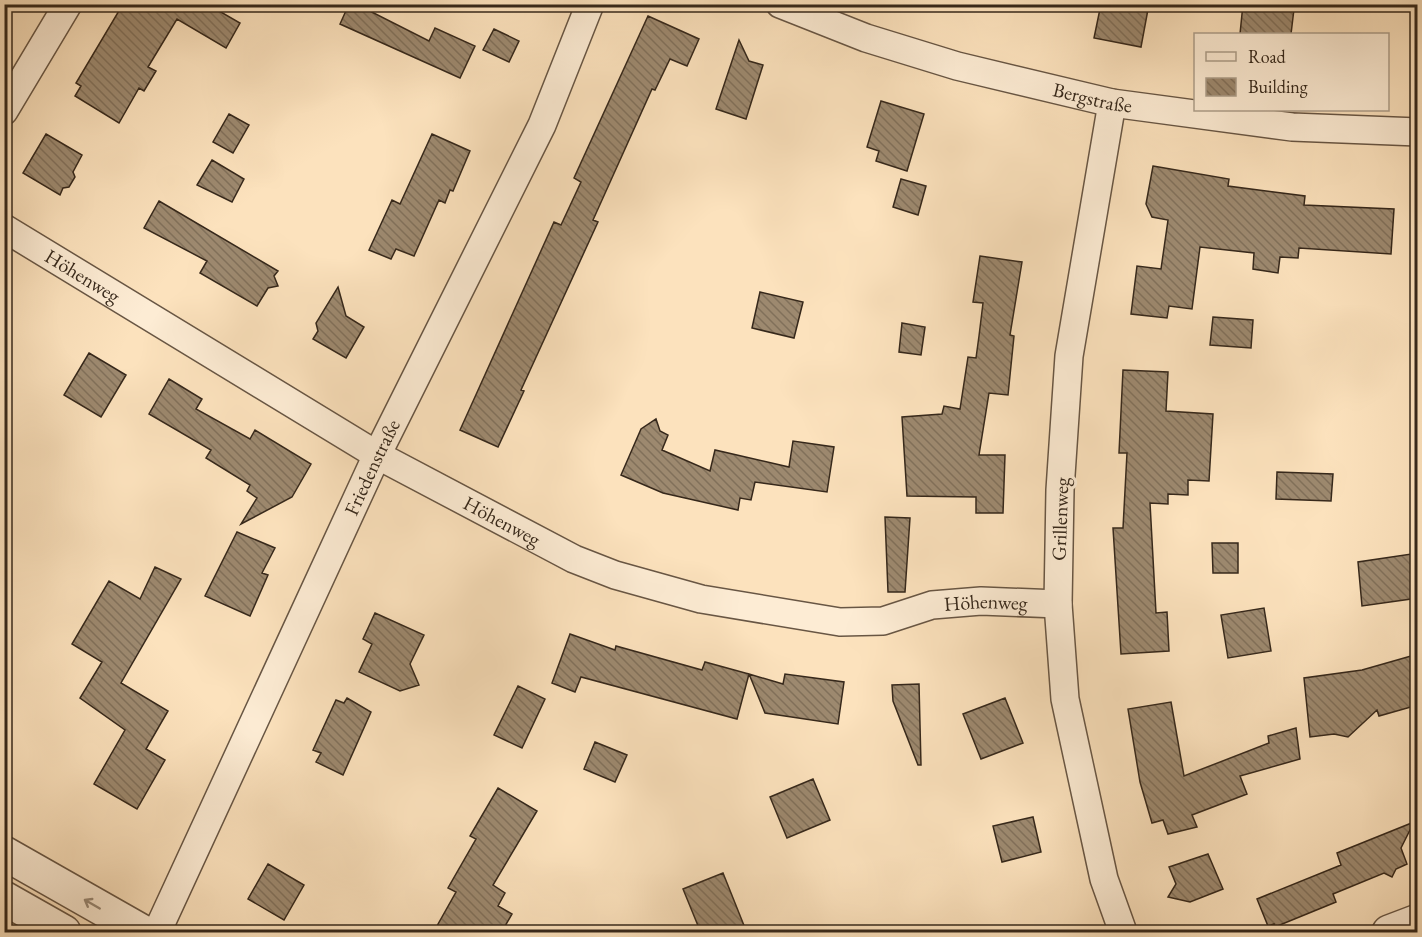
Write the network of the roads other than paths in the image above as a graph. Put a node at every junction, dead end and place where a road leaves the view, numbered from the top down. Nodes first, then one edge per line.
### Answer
1 (68, 4) edge
2 (590, 4) edge
3 (780, 4) edge
4 (1113, 103) junction
5 (4, 111) edge
6 (1418, 132) edge
7 (4, 228) edge
8 (377, 455) junction
9 (1058, 604) junction
10 (4, 853) edge
11 (4, 898) edge
12 (1418, 921) edge
13 (64, 933) edge
14 (143, 933) edge
15 (157, 933) edge
16 (1122, 933) edge
17 (1389, 933) edge

1 - 5 street
2 - 8 street, Friedenstraße
3 - 4 street, Bergstraße
4 - 6 street, Bergstraße
4 - 9 street, Grillenweg
7 - 8 street, Höhenweg
8 - 9 street, Höhenweg
8 - 15 street, Friedenstraße
9 - 16 street, Grillenweg
14 -> 10 street
11 - 13 street
12 - 17 street

